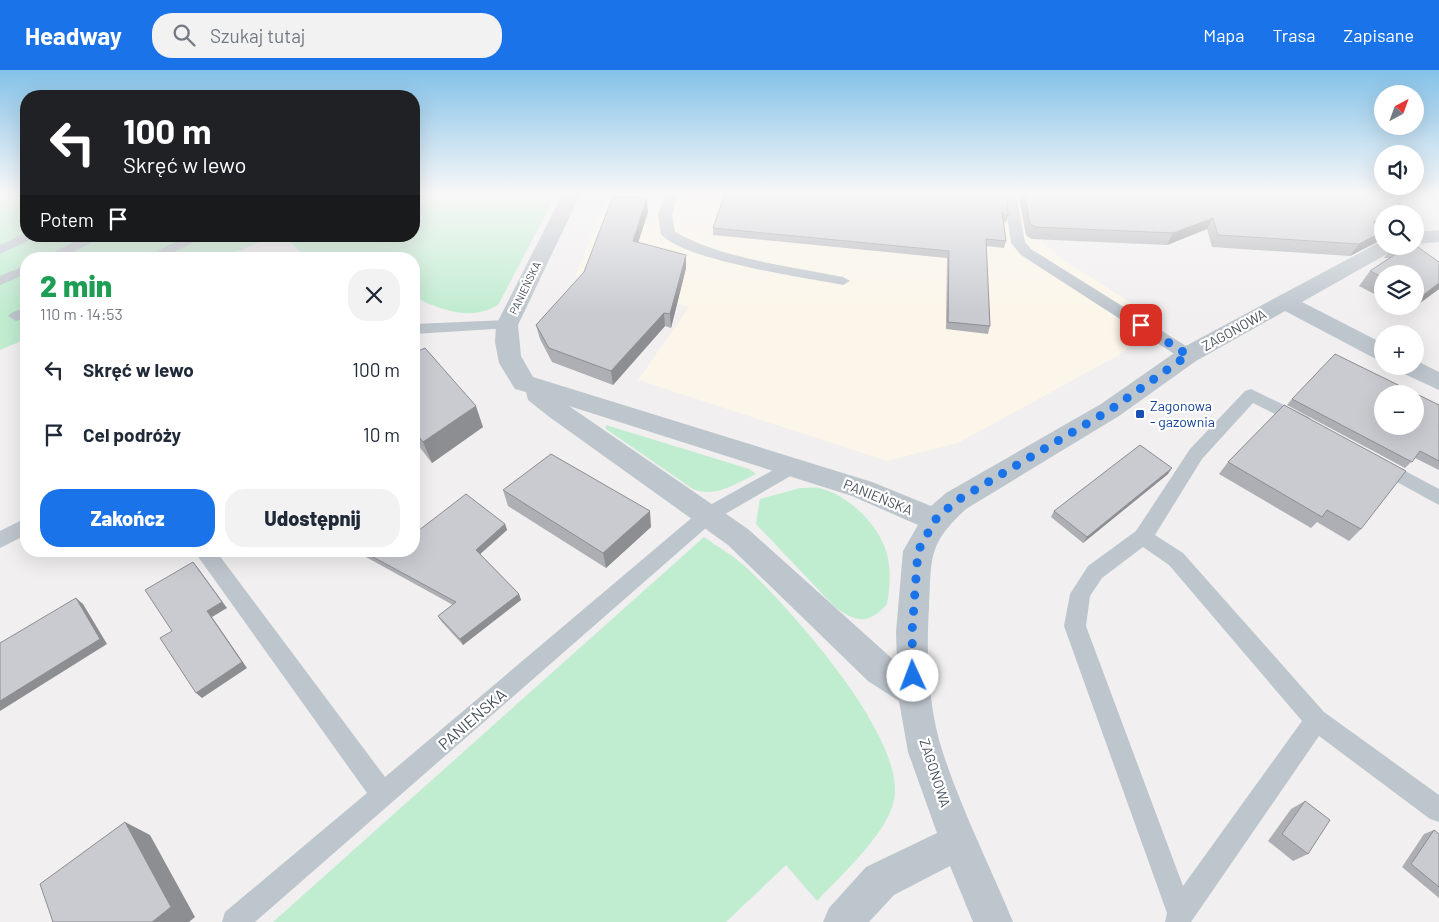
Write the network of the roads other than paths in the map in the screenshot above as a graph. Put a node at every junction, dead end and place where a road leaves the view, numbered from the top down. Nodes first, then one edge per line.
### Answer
1 (552, 233) edge
2 (668, 233) edge
3 (1016, 233) edge
4 (1439, 236) edge
5 (1424, 237) edge
6 (20, 241) edge
7 (85, 242) edge
8 (186, 242) edge
9 (0, 250) edge
10 (63, 252) edge
11 (164, 252) edge
12 (1374, 253) edge
13 (20, 272) edge
14 (0, 281) edge
15 (843, 281) dead end
16 (1285, 302) junction
17 (507, 325) junction
18 (420, 329) edge
19 (1374, 349) edge
20 (1188, 355) junction
21 (1424, 374) edge
22 (1439, 382) edge
23 (524, 384) junction
24 (1322, 432) edge
25 (1364, 455) edge
26 (793, 466) junction
27 (1439, 498) edge
28 (708, 516) junction
29 (935, 520) junction
30 (20, 529) edge
31 (1143, 537) junction
32 (0, 540) edge
33 (208, 557) edge
34 (914, 692) junction
35 (1316, 720) junction
36 (383, 795) junction
37 (1439, 810) edge
38 (959, 842) junction
39 (1178, 917) edge
40 (235, 922) edge
41 (843, 922) edge
42 (992, 922) edge

1 - 17 street, PANIEŃSKA
2 - 15 lane
3 - 20 lane
4 - 5 street
6 - 9 lane
7 - 10 lane
8 - 11 lane
12 - 16 street, ZAGONOWA
13 - 14 lane
16 - 19 street
16 - 20 street, ZAGONOWA
17 - 18 lane
17 - 23 street, PANIEŃSKA
20 - 29 street, ZAGONOWA
21 - 22 street
23 - 26 street, PANIEŃSKA
23 - 28 street, PANIEŃSKA
24 - 31 lane
25 - 27 lane
26 - 28 lane, PANIEŃSKA
26 - 29 street, PANIEŃSKA
28 - 34 street, PANIEŃSKA
28 - 36 lane, PANIEŃSKA
29 - 34 street, ZAGONOWA
30 - 32 lane
31 - 35 lane
31 - 39 lane
33 - 36 lane
34 - 38 street, ZAGONOWA
35 - 37 lane
35 - 39 lane
36 - 40 lane, PANIEŃSKA
38 - 41 street
38 - 42 street, ZAGONOWA

